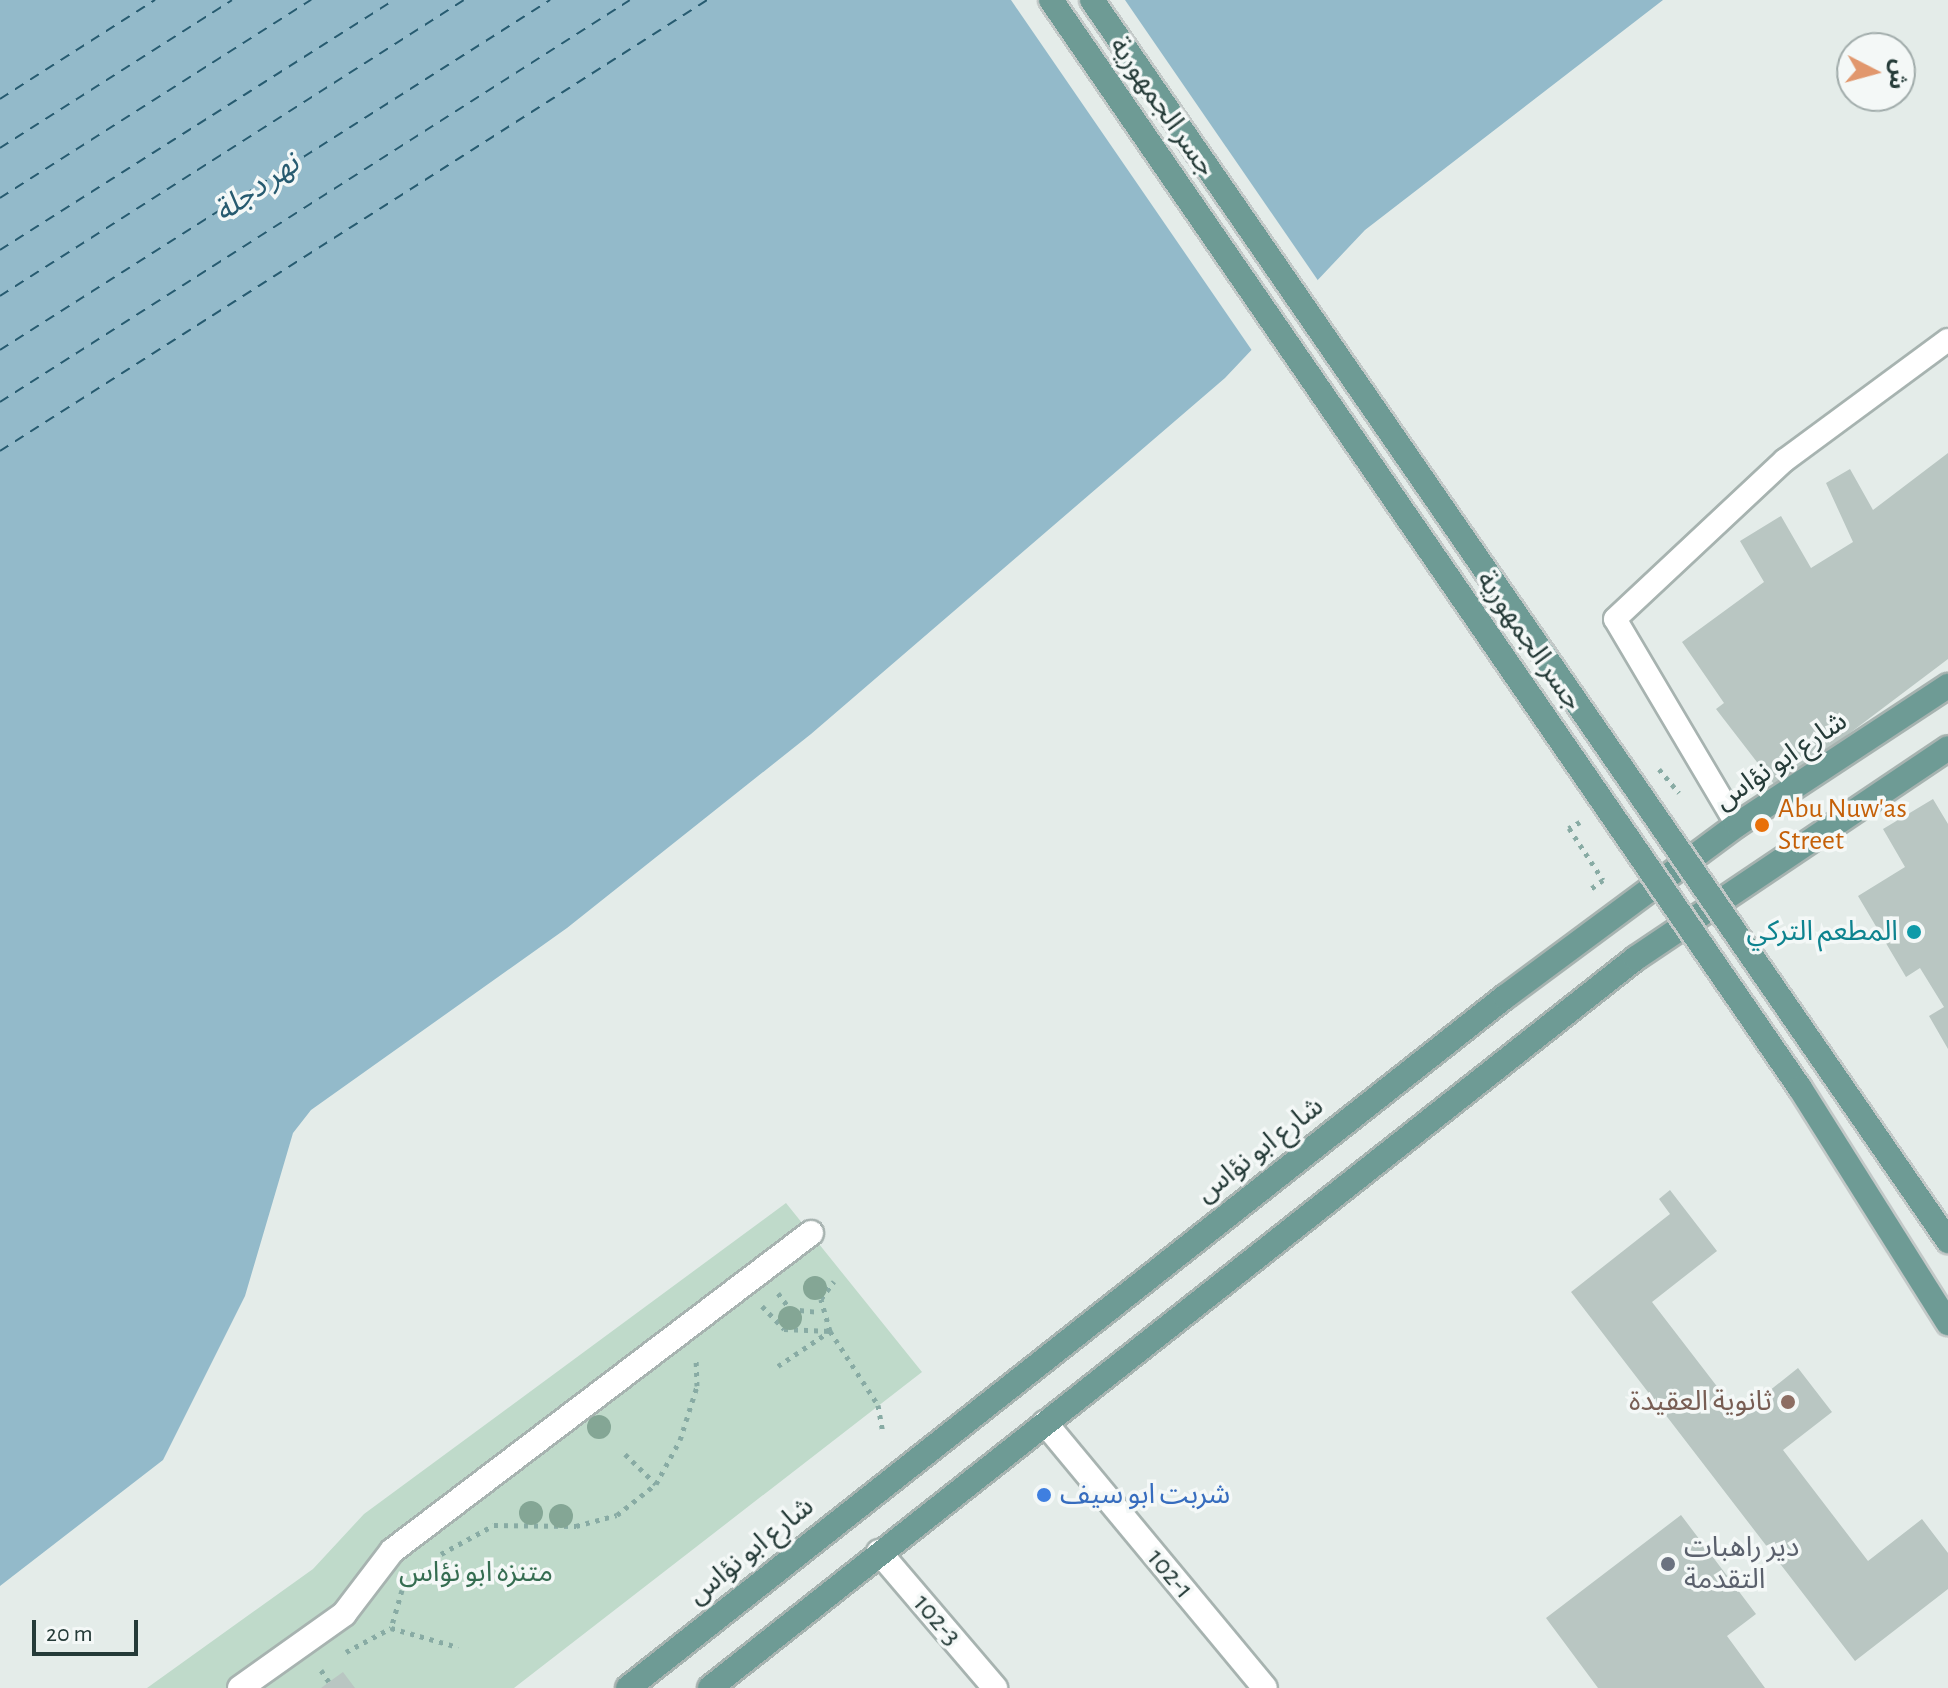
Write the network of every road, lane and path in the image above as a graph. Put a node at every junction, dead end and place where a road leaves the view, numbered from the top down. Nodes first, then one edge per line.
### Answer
1 (1051, 0) edge
2 (1092, 0) edge
3 (1948, 340) edge
4 (1948, 686) edge
5 (1948, 748) edge
6 (1582, 820) dead end
7 (1737, 825) junction
8 (1589, 890) dead end
9 (811, 1233) dead end
10 (1948, 1241) edge
11 (762, 1270) junction
12 (834, 1281) dead end
13 (768, 1312) dead end
14 (820, 1312) junction
15 (1948, 1323) edge
16 (830, 1331) junction
17 (697, 1362) dead end
18 (778, 1366) dead end
19 (1045, 1423) junction
20 (883, 1434) dead end
21 (625, 1454) dead end
22 (656, 1484) junction
23 (879, 1552) junction
24 (432, 1560) dead end
25 (411, 1578) dead end
26 (391, 1628) junction
27 (458, 1647) dead end
28 (338, 1656) dead end
29 (329, 1663) dead end
30 (321, 1670) junction
31 (308, 1679) dead end
32 (329, 1682) dead end
33 (240, 1688) edge
34 (628, 1688) edge
35 (710, 1688) edge
36 (995, 1688) edge
37 (1265, 1688) edge

1 - 15 main road, جسر الجمهورية, bridge
2 - 10 main road, جسر الجمهورية, bridge
3 - 7 lane
4 - 7 main road, شارع ابو نؤاس
5 - 19 main road
6 - 8 path
7 - 34 main road, شارع ابو نؤاس
9 - 11 street
11 - 14 path
11 - 33 street
12 - 14 path
13 - 16 path
14 - 16 path
16 - 18 path
16 - 20 path
17 - 22 path
19 - 23 main road
19 - 37 street, 102-1
21 - 22 path
22 - 24 path
23 - 35 main road
23 - 36 street, 102-3
25 - 26 path
26 - 27 path
26 - 28 path
29 - 30 path
30 - 31 path
30 - 32 path

